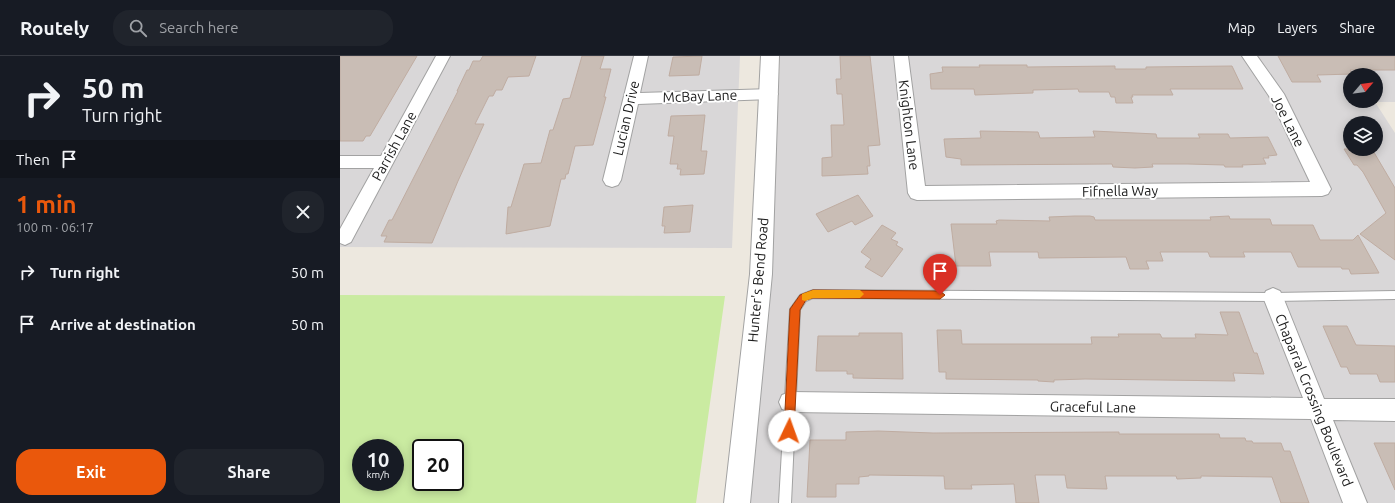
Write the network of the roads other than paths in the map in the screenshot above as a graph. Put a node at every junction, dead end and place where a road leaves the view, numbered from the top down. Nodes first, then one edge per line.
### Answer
1 (443, 56) edge
2 (641, 56) edge
3 (770, 56) edge
4 (900, 56) edge
5 (1249, 56) edge
6 (770, 94) junction
7 (631, 99) junction
8 (340, 162) edge
9 (385, 162) junction
10 (612, 180) dead end
11 (1322, 189) joint
12 (917, 193) joint
13 (345, 237) dead end
14 (1395, 295) edge
15 (1273, 297) junction
16 (790, 402) junction
17 (1318, 410) junction
18 (1395, 410) edge
19 (737, 503) edge
20 (785, 503) edge
21 (1355, 503) edge

1 - 9 street, Parrish Lane
2 - 7 street, Lucian Drive
3 - 6 street, Hunter's Bend Road
4 - 12 street, Knighton Lane
5 - 11 street, Joe Lane
6 - 7 street, McBay Lane
6 - 19 street, Hunter's Bend Road
7 - 10 street, Lucian Drive
8 - 9 street
9 - 13 street, Parrish Lane
11 - 12 street, Fifnella Way
14 - 15 lane
15 - 16 lane
15 - 17 street, Chaparral Crossing Boulevard
16 - 17 street, Graceful Lane
16 - 20 lane
17 - 18 street, Graceful Lane
17 - 21 street, Chaparral Crossing Boulevard

